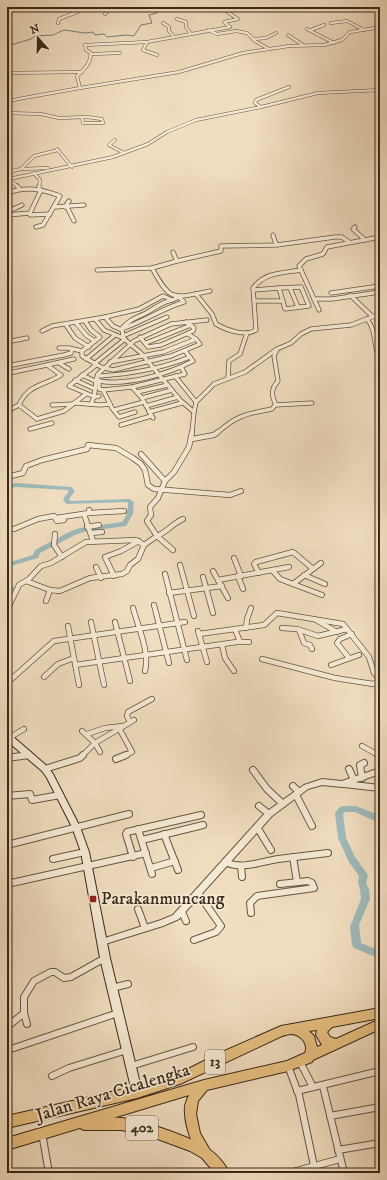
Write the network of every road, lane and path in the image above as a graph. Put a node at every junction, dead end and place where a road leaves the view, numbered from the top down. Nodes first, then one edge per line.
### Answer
1 (84, 7) edge
2 (111, 7) edge
3 (220, 7) edge
4 (105, 14) dead end
5 (345, 17) dead end
6 (177, 19) dead end
7 (348, 21) junction
8 (58, 23) dead end
9 (163, 23) dead end
10 (331, 23) dead end
11 (380, 24) edge
12 (324, 25) dead end
13 (306, 29) dead end
14 (208, 30) junction
15 (311, 30) junction
16 (364, 30) junction
17 (276, 33) dead end
18 (191, 34) junction
19 (288, 35) dead end
20 (174, 37) junction
21 (253, 39) junction
22 (147, 42) junction
23 (334, 43) junction
24 (303, 45) junction
25 (269, 49) junction
26 (120, 53) dead end
27 (92, 54) junction
28 (157, 55) dead end
29 (43, 68) dead end
30 (42, 72) junction
31 (82, 72) junction
32 (7, 73) edge
33 (289, 87) dead end
34 (80, 88) junction
35 (380, 90) edge
36 (7, 102) edge
37 (261, 107) junction
38 (7, 113) edge
39 (82, 118) junction
40 (115, 140) dead end
41 (124, 154) junction
42 (72, 167) junction
43 (21, 169) junction
44 (55, 169) junction
45 (7, 172) edge
46 (34, 173) junction
47 (19, 188) junction
48 (40, 189) junction
49 (7, 193) edge
50 (68, 201) dead end
51 (22, 205) dead end
52 (84, 205) dead end
53 (55, 207) junction
54 (66, 207) junction
55 (7, 214) edge
56 (50, 214) junction
57 (30, 215) dead end
58 (74, 221) dead end
59 (36, 226) dead end
60 (355, 227) dead end
61 (272, 235) dead end
62 (380, 237) edge
63 (365, 240) junction
64 (349, 242) junction
65 (276, 244) junction
66 (173, 252) dead end
67 (177, 261) junction
68 (152, 268) junction
69 (97, 270) dead end
70 (301, 270) junction
71 (380, 286) edge
72 (279, 288) junction
73 (290, 288) junction
74 (254, 290) junction
75 (346, 290) junction
76 (210, 291) dead end
77 (380, 292) edge
78 (331, 293) dead end
79 (196, 294) junction
80 (351, 296) junction
81 (179, 297) junction
82 (314, 299) junction
83 (172, 300) junction
84 (255, 301) junction
85 (283, 301) junction
86 (298, 307) junction
87 (163, 310) junction
88 (318, 310) dead end
89 (124, 312) junction
90 (380, 314) edge
91 (372, 316) junction
92 (105, 317) junction
93 (168, 317) junction
94 (95, 319) junction
95 (130, 319) junction
96 (367, 319) junction
97 (207, 320) dead end
98 (85, 321) junction
99 (186, 322) junction
100 (76, 323) junction
101 (171, 324) junction
102 (66, 325) junction
103 (191, 325) junction
104 (122, 329) junction
105 (42, 331) dead end
106 (247, 333) junction
107 (188, 334) junction
108 (116, 335) junction
109 (140, 337) junction
110 (27, 338) dead end
111 (123, 338) junction
112 (196, 339) junction
113 (95, 341) junction
114 (7, 342) edge
115 (80, 343) junction
116 (131, 343) junction
117 (146, 346) junction
118 (89, 347) junction
119 (60, 348) dead end
120 (72, 349) junction
121 (277, 349) junction
122 (83, 350) junction
123 (185, 351) junction
124 (142, 355) junction
125 (190, 357) junction
126 (86, 359) junction
127 (380, 360) edge
128 (112, 362) junction
129 (148, 362) junction
130 (59, 363) junction
131 (78, 364) dead end
132 (95, 364) junction
133 (7, 366) edge
134 (47, 366) junction
135 (153, 367) junction
136 (181, 367) junction
137 (104, 368) junction
138 (69, 369) dead end
139 (7, 372) edge
140 (158, 373) junction
141 (82, 375) junction
142 (100, 376) junction
143 (176, 376) junction
144 (228, 378) junction
145 (163, 379) junction
146 (75, 380) junction
147 (97, 381) junction
148 (168, 385) junction
149 (132, 387) junction
150 (99, 389) junction
151 (172, 390) junction
152 (137, 392) junction
153 (86, 394) junction
154 (97, 396) junction
155 (178, 397) junction
156 (144, 402) junction
157 (196, 402) junction
158 (182, 403) junction
159 (19, 404) junction
160 (76, 404) junction
161 (91, 404) junction
162 (110, 404) junction
163 (312, 404) dead end
164 (52, 405) dead end
165 (100, 405) junction
166 (276, 405) junction
167 (131, 406) junction
168 (7, 410) edge
169 (114, 410) junction
170 (135, 412) junction
171 (194, 412) junction
172 (130, 414) junction
173 (151, 415) junction
174 (37, 418) junction
175 (140, 419) junction
176 (134, 421) junction
177 (52, 423) dead end
178 (121, 425) dead end
179 (37, 426) junction
180 (30, 429) dead end
181 (192, 438) junction
182 (141, 454) dead end
183 (7, 477) edge
184 (166, 481) junction
185 (161, 490) junction
186 (241, 491) dead end
187 (124, 511) dead end
188 (87, 512) junction
189 (56, 518) junction
190 (183, 519) dead end
191 (64, 520) dead end
192 (99, 525) dead end
193 (7, 529) edge
194 (89, 530) junction
195 (102, 532) dead end
196 (55, 534) dead end
197 (157, 536) junction
198 (139, 540) junction
199 (92, 541) junction
200 (144, 545) junction
201 (173, 550) dead end
202 (62, 557) junction
203 (234, 558) dead end
204 (321, 563) dead end
205 (180, 565) dead end
206 (96, 567) dead end
207 (289, 567) dead end
208 (312, 568) junction
209 (212, 571) dead end
210 (273, 572) junction
211 (259, 573) junction
212 (165, 574) dead end
213 (304, 574) junction
214 (114, 576) junction
215 (240, 576) junction
216 (203, 577) dead end
217 (101, 578) junction
218 (218, 580) junction
219 (26, 581) junction
220 (293, 584) junction
221 (325, 584) dead end
222 (222, 586) junction
223 (205, 588) junction
224 (243, 589) dead end
225 (50, 590) junction
226 (187, 591) junction
227 (169, 593) junction
228 (322, 595) dead end
229 (228, 598) dead end
230 (46, 601) dead end
231 (154, 605) dead end
232 (133, 608) dead end
233 (251, 608) dead end
234 (8, 609) edge
235 (212, 613) dead end
236 (7, 616) edge
237 (194, 616) dead end
238 (313, 618) junction
239 (91, 622) dead end
240 (115, 622) dead end
241 (185, 622) dead end
242 (177, 623) junction
243 (68, 626) dead end
244 (159, 626) junction
245 (246, 628) junction
246 (282, 628) dead end
247 (139, 629) junction
248 (235, 629) junction
249 (347, 629) junction
250 (299, 630) junction
251 (117, 632) junction
252 (338, 632) junction
253 (352, 634) junction
254 (94, 635) junction
255 (71, 638) junction
256 (240, 642) junction
257 (249, 642) dead end
258 (222, 645) junction
259 (203, 648) junction
260 (312, 649) dead end
261 (184, 650) junction
262 (166, 653) junction
263 (145, 656) junction
264 (359, 656) dead end
265 (74, 658) junction
266 (262, 658) dead end
267 (349, 658) junction
268 (124, 659) junction
269 (187, 660) dead end
270 (100, 662) junction
271 (207, 662) dead end
272 (169, 663) dead end
273 (76, 665) junction
274 (331, 665) dead end
275 (144, 671) dead end
276 (234, 671) dead end
277 (44, 677) dead end
278 (380, 680) edge
279 (130, 681) dead end
280 (7, 683) edge
281 (104, 685) dead end
282 (78, 686) dead end
283 (152, 699) dead end
284 (121, 727) junction
285 (24, 729) dead end
286 (8, 737) edge
287 (95, 743) junction
288 (362, 746) dead end
289 (100, 752) dead end
290 (29, 755) junction
291 (380, 756) edge
292 (7, 758) edge
293 (116, 758) dead end
294 (364, 763) dead end
295 (45, 769) junction
296 (349, 769) dead end
297 (253, 770) dead end
298 (380, 771) edge
299 (362, 778) junction
300 (349, 782) junction
301 (293, 786) dead end
302 (380, 788) edge
303 (298, 793) junction
304 (60, 795) junction
305 (7, 796) edge
306 (283, 804) junction
307 (259, 806) dead end
308 (128, 814) dead end
309 (269, 814) junction
310 (201, 815) dead end
311 (203, 825) dead end
312 (312, 826) dead end
313 (76, 827) junction
314 (257, 827) junction
315 (138, 829) junction
316 (164, 834) junction
317 (142, 840) junction
318 (7, 845) edge
319 (271, 850) dead end
320 (85, 852) junction
321 (328, 852) dead end
322 (146, 853) junction
323 (133, 857) junction
324 (293, 857) junction
325 (53, 859) dead end
326 (175, 861) junction
327 (225, 862) junction
328 (87, 865) junction
329 (242, 866) junction
330 (178, 870) dead end
331 (7, 875) edge
332 (242, 877) dead end
333 (297, 882) junction
334 (8, 884) edge
335 (280, 884) dead end
336 (198, 893) junction
337 (138, 908) dead end
338 (182, 912) junction
339 (250, 913) dead end
340 (186, 921) dead end
341 (144, 928) junction
342 (194, 940) dead end
343 (102, 942) junction
344 (105, 958) junction
345 (128, 984) dead end
346 (112, 988) junction
347 (24, 1013) junction
348 (118, 1013) junction
349 (380, 1013) edge
350 (328, 1023) junction
351 (27, 1024) dead end
352 (380, 1024) edge
353 (7, 1027) edge
354 (292, 1029) junction
355 (338, 1044) junction
356 (193, 1047) dead end
357 (7, 1049) edge
358 (127, 1050) junction
359 (304, 1060) junction
360 (131, 1066) junction
361 (288, 1066) junction
362 (380, 1071) edge
363 (52, 1076) dead end
364 (204, 1085) junction
365 (323, 1086) junction
366 (313, 1088) junction
367 (298, 1091) junction
368 (137, 1092) junction
369 (380, 1107) edge
370 (330, 1116) junction
371 (7, 1122) edge
372 (73, 1124) junction
373 (42, 1133) junction
374 (380, 1143) edge
375 (7, 1144) edge
376 (338, 1150) junction
377 (206, 1154) junction
378 (340, 1159) junction
379 (314, 1166) junction
380 (49, 1173) edge
381 (223, 1173) edge
382 (289, 1173) edge
383 (344, 1173) edge

1 - 8 street
2 - 4 street
3 - 14 street
5 - 7 street
6 - 18 street
7 - 10 street
7 - 16 street
9 - 20 street
11 - 16 street
12 - 15 street
13 - 15 street
14 - 18 street
14 - 21 street
15 - 23 street
16 - 23 street
17 - 21 street
18 - 20 street
19 - 24 street
20 - 22 street
21 - 25 street
22 - 27 street
22 - 28 street
23 - 24 street
24 - 25 street
25 - 34 street
26 - 27 street
27 - 31 street
29 - 30 street
30 - 31 street
30 - 32 street
31 - 34 street
33 - 37 street
34 - 36 street
35 - 37 street
37 - 41 street
38 - 39 street
39 - 39 street
40 - 41 street
41 - 42 street
42 - 43 street
42 - 44 street
43 - 44 street
43 - 45 street
44 - 46 street
46 - 47 street
46 - 48 street
47 - 48 street
47 - 49 street
48 - 53 street
48 - 55 street
50 - 54 street
51 - 55 street
52 - 54 street
53 - 54 street
53 - 56 street
54 - 58 street
56 - 57 street
56 - 59 street
60 - 63 street
61 - 65 street
62 - 63 street
63 - 64 street
64 - 65 street
64 - 70 street
65 - 67 street
66 - 67 street
67 - 68 street
68 - 69 street
68 - 81 street
70 - 74 street
70 - 82 street
71 - 75 street
72 - 73 street
72 - 74 street
72 - 85 street
73 - 86 street
73 - 86 street
74 - 84 street
75 - 78 street
75 - 80 street
76 - 79 street
77 - 80 street
79 - 81 street
79 - 106 street
80 - 82 street
80 - 91 street
81 - 83 street
81 - 87 street
82 - 88 street
83 - 89 street
83 - 95 street
84 - 85 street
84 - 106 street
85 - 86 street
87 - 93 street
87 - 104 street
89 - 92 street
89 - 95 street
90 - 91 street
91 - 96 street
92 - 94 street
92 - 104 street
93 - 101 street
93 - 111 street
94 - 98 street
94 - 108 street
95 - 104 street
96 - 121 street
96 - 127 street
97 - 99 street
98 - 100 street
98 - 113 street
99 - 101 street
99 - 103 street
100 - 102 street
100 - 113 street
101 - 109 street
102 - 105 street
102 - 115 street
103 - 107 street
103 - 117 street
104 - 111 street
106 - 144 street
107 - 112 street
107 - 117 street
108 - 111 street
108 - 126 street
109 - 116 street
109 - 117 street
110 - 114 street
111 - 116 street
111 - 132 street
112 - 123 street
112 - 124 street
113 - 118 street
115 - 118 street
115 - 122 street
116 - 124 street
116 - 128 street
118 - 122 street
119 - 120 street
120 - 122 street
120 - 133 street
121 - 144 street
121 - 166 street
122 - 126 street
123 - 125 street
123 - 129 street
124 - 128 street
124 - 129 street
125 - 135 street
125 - 136 street
126 - 132 street
128 - 137 street
129 - 135 street
129 - 137 street
130 - 131 street
130 - 134 street
130 - 138 street
132 - 137 street
132 - 141 street
134 - 139 street
134 - 159 street
135 - 140 street
135 - 142 street
136 - 140 street
136 - 143 street
137 - 142 street
137 - 147 street
140 - 145 street
140 - 147 street
141 - 146 street
141 - 147 street
142 - 147 street
143 - 145 street
143 - 157 street
144 - 157 street
145 - 148 street
145 - 149 street
146 - 150 street
146 - 153 street
147 - 150 street
148 - 151 street
148 - 152 street
149 - 150 street
149 - 152 street
150 - 154 street
150 - 162 street
151 - 155 street
151 - 156 street
152 - 156 street
153 - 154 street
153 - 160 street
154 - 161 street
154 - 165 street
155 - 156 street
155 - 158 street
156 - 167 street
156 - 173 street
157 - 171 street
158 - 171 street
158 - 173 street
159 - 168 street
159 - 174 street
160 - 161 street
160 - 164 street
160 - 174 street
161 - 165 street
162 - 165 street
162 - 169 street
163 - 166 street
166 - 181 street
167 - 169 street
167 - 170 street
169 - 172 street
170 - 172 street
170 - 175 street
171 - 181 street
172 - 176 street
173 - 175 street
174 - 179 street
175 - 176 street
176 - 178 street
177 - 179 street
179 - 180 street
181 - 184 street
182 - 184 street
183 - 185 street
184 - 185 street
185 - 186 street
185 - 197 street
187 - 188 street
188 - 189 street
188 - 194 street
189 - 191 street
189 - 193 street
190 - 197 street
192 - 194 street
194 - 195 street
194 - 199 street
196 - 202 street
197 - 200 street
197 - 201 street
198 - 199 street
198 - 200 street
198 - 214 street
199 - 202 street
200 - 214 street
202 - 219 street
203 - 215 street
204 - 208 street
205 - 226 street
206 - 217 street
207 - 210 street
208 - 211 street
208 - 213 street
209 - 218 street
210 - 211 street
210 - 220 street
211 - 215 street
212 - 227 street
213 - 220 street
213 - 221 street
214 - 217 street
215 - 218 street
215 - 224 street
216 - 223 street
217 - 225 street
218 - 222 street
219 - 225 street
219 - 234 street
220 - 228 street
222 - 223 street
222 - 229 street
223 - 226 street
223 - 235 street
225 - 230 street
226 - 227 street
226 - 237 street
227 - 242 street
231 - 244 street
232 - 247 street
233 - 245 street
234 - 236 street
238 - 245 street
238 - 249 street
238 - 252 street
239 - 254 street
240 - 251 street
241 - 242 street
242 - 244 street
242 - 261 street
243 - 255 street
244 - 247 street
244 - 262 street
245 - 248 street
246 - 250 street
247 - 251 street
247 - 263 street
248 - 256 street
248 - 259 street
249 - 252 street
249 - 253 street
250 - 252 street
250 - 260 street
251 - 254 street
251 - 268 street
253 - 267 street
253 - 278 street
254 - 255 street
254 - 270 street
255 - 265 street
255 - 280 street
256 - 257 street
256 - 258 street
258 - 259 street
258 - 276 street
259 - 261 street
259 - 271 street
261 - 262 street
261 - 269 street
262 - 263 street
262 - 272 street
263 - 268 street
263 - 275 street
264 - 267 street
265 - 273 street
265 - 277 street
266 - 278 street
267 - 274 street
268 - 270 street
268 - 279 street
270 - 273 street
270 - 281 street
273 - 282 street
283 - 284 street
284 - 287 street
284 - 287 street
284 - 293 street
285 - 286 street
286 - 290 main road
287 - 289 street
287 - 295 street
288 - 291 street
290 - 292 street
290 - 295 main road
294 - 299 street
295 - 304 main road
296 - 300 street
297 - 306 street
298 - 299 street
299 - 300 street
300 - 302 street
300 - 303 street
301 - 303 street
303 - 306 street
303 - 312 street
304 - 305 street
304 - 313 main road
306 - 309 street
307 - 309 street
308 - 313 street
309 - 314 street
310 - 315 street
311 - 316 street
313 - 318 street
313 - 320 main road
314 - 319 street
314 - 327 street
315 - 317 street
315 - 323 street
316 - 317 street
316 - 326 street
317 - 322 street
320 - 325 street
320 - 328 main road
321 - 324 street
322 - 323 street
322 - 326 street
323 - 328 street
324 - 329 street
324 - 333 street
326 - 330 street
327 - 329 street
327 - 336 street
328 - 334 street
328 - 343 main road
329 - 332 street
331 - 334 street
333 - 335 street
333 - 339 street
336 - 338 street
336 - 342 street
337 - 341 street
338 - 340 street
338 - 341 street
341 - 343 street
343 - 344 main road
344 - 346 main road
344 - 347 street
345 - 346 street
346 - 348 main road
347 - 351 street
347 - 353 street
348 - 357 street
348 - 358 main road
349 - 350 main road, 13
350 - 354 main road, 13
350 - 355 main road
352 - 355 main road, 13
354 - 359 main road
354 - 368 main road, Jalan Raya Cicalengka / 13
355 - 359 main road, 13
356 - 360 street
358 - 360 main road
358 - 363 street
359 - 361 main road, Jalan Raya Cicalengka / 13
359 - 366 street
360 - 368 main road
361 - 364 main road, Jalan Raya Cicalengka / 13
361 - 367 street
362 - 365 street
364 - 372 main road, Jalan Raya Cicalengka / 13
364 - 377 main road, 402
365 - 366 street
365 - 370 street
366 - 367 street
367 - 379 street
368 - 371 main road, Jalan Raya Cicalengka / 13
369 - 370 street
370 - 376 street
372 - 373 main road, Jalan Raya Cicalengka / 13
372 - 377 main road, 402
373 - 375 main road, Jalan Raya Cicalengka / 13
373 - 380 street
374 - 376 street
376 - 378 street
377 - 381 main road, 402
378 - 379 street
378 - 383 street
379 - 382 street

